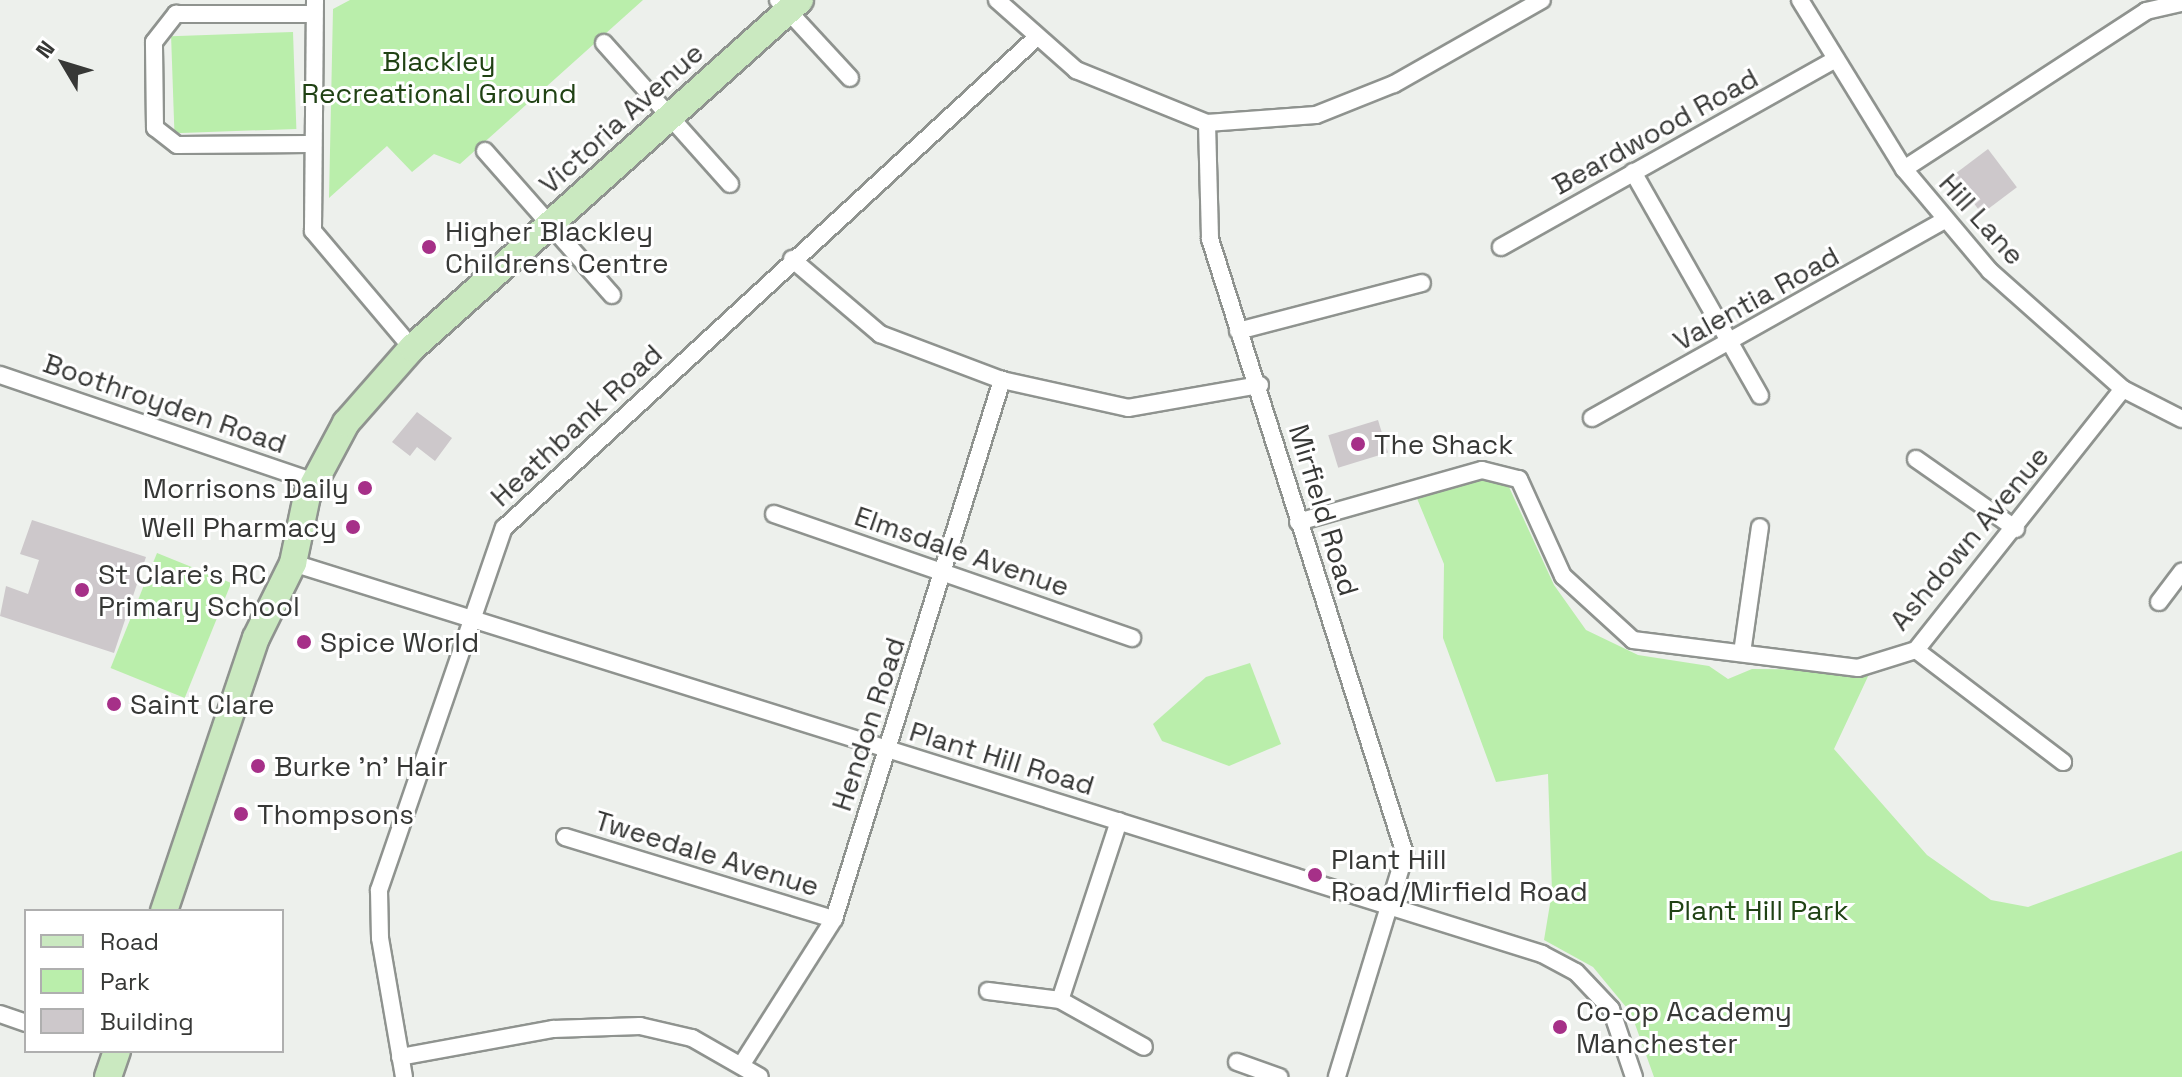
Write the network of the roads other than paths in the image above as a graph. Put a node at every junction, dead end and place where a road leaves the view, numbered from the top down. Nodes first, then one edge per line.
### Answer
1 (997, 0) edge
2 (1542, 0) edge
3 (1800, 0) edge
4 (2182, 3) edge
5 (789, 4) edge
6 (314, 7) edge
7 (1036, 38) junction
8 (604, 43) dead end
9 (1834, 60) junction
10 (850, 78) dead end
11 (670, 116) junction
12 (1207, 123) junction
13 (309, 144) junction
14 (485, 151) dead end
15 (1904, 169) junction
16 (1633, 172) junction
17 (730, 184) dead end
18 (1945, 220) junction
19 (550, 225) junction
20 (1501, 247) dead end
21 (792, 259) junction
22 (1422, 283) dead end
23 (612, 295) dead end
24 (1238, 331) junction
25 (1730, 344) junction
26 (412, 348) junction
27 (0, 375) edge
28 (1002, 380) junction
29 (1260, 385) junction
30 (2123, 389) junction
31 (1760, 396) dead end
32 (1592, 418) dead end
33 (2182, 419) edge
34 (1916, 459) dead end
35 (312, 481) junction
36 (774, 514) dead end
37 (1298, 522) junction
38 (1760, 527) dead end
39 (2016, 529) junction
40 (293, 563) junction
41 (945, 572) junction
42 (2180, 580) edge
43 (2159, 602) dead end
44 (469, 618) junction
45 (1132, 638) dead end
46 (1916, 650) junction
47 (1742, 653) junction
48 (886, 750) junction
49 (2063, 762) dead end
50 (1119, 821) junction
51 (565, 837) dead end
52 (1391, 908) junction
53 (165, 909) edge
54 (834, 919) junction
55 (988, 991) dead end
56 (1060, 1000) junction
57 (0, 1014) edge
58 (24, 1022) edge
59 (1144, 1047) dead end
60 (400, 1057) junction
61 (1237, 1062) dead end
62 (742, 1064) junction
63 (404, 1077) edge
64 (760, 1077) edge
65 (1279, 1077) edge
66 (1337, 1077) edge
67 (1634, 1077) edge

1 - 7 street
2 - 12 street
3 - 9 street, Hill Lane
4 - 15 street
5 - 10 street
5 - 11 main road, Victoria Avenue
6 - 13 street
6 - 13 street
7 - 12 street
7 - 21 street, Heathbank Road
8 - 11 street
9 - 15 street, Hill Lane
9 - 16 street, Beardwood Road
11 - 17 street
11 - 19 main road, Victoria Avenue
12 - 24 street, Mirfield Road
13 - 26 street
14 - 19 street
15 - 18 street, Hill Lane
16 - 20 street, Beardwood Road
16 - 25 street
18 - 25 street, Valentia Road
18 - 30 street, Hill Lane
19 - 23 street
19 - 26 main road, Victoria Avenue
21 - 28 street
21 - 44 street, Heathbank Road
22 - 24 street
24 - 29 street, Mirfield Road
25 - 31 street
25 - 32 street, Valentia Road
26 - 35 main road, Victoria Avenue
27 - 35 street, Boothroyden Road
28 - 29 street
28 - 41 street, Hendon Road
29 - 37 street, Mirfield Road
30 - 33 street, Hill Lane
30 - 39 street, Ashdown Avenue
34 - 39 street
35 - 40 main road, Victoria Avenue
36 - 41 street, Elmsdale Avenue
37 - 47 street, Ashdown Avenue
37 - 52 street, Mirfield Road
38 - 47 street
39 - 46 street, Ashdown Avenue
40 - 44 street, Plant Hill Road
40 - 53 main road, Victoria Avenue
41 - 45 street, Elmsdale Avenue
41 - 48 street, Hendon Road
42 - 43 street
44 - 48 street, Plant Hill Road
44 - 60 street, Heathbank Road
46 - 47 street, Ashdown Avenue
46 - 49 street
48 - 50 street, Plant Hill Road
48 - 54 street, Hendon Road
50 - 52 street, Plant Hill Road
50 - 56 street
51 - 54 street, Tweedale Avenue
52 - 66 street, Mirfield Road
52 - 67 street, Plant Hill Road
54 - 62 street, Hendon Road
55 - 56 street
56 - 59 street
57 - 58 street
60 - 62 street
60 - 63 street, Heathbank Road
61 - 65 street
62 - 64 street

